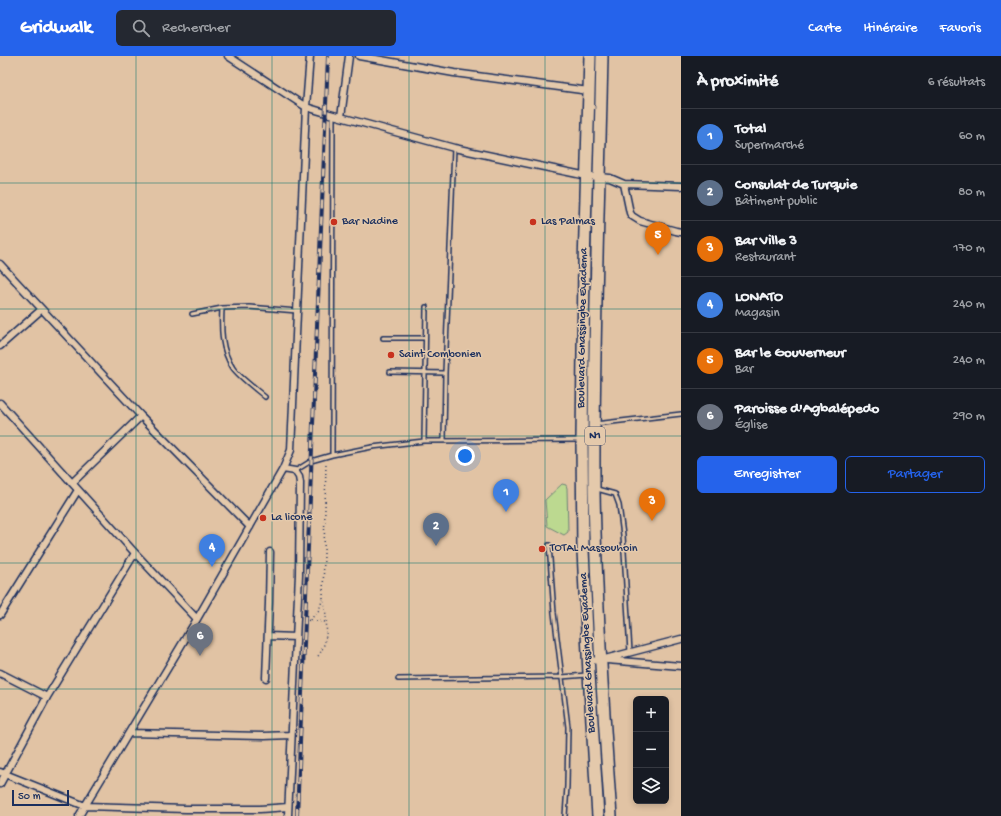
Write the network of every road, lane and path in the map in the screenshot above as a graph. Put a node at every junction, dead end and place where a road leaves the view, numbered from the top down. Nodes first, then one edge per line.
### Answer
1 (228, 56) edge
2 (310, 56) edge
3 (349, 56) edge
4 (359, 56) edge
5 (590, 56) edge
6 (602, 56) edge
7 (589, 90) junction
8 (306, 107) junction
9 (333, 115) junction
10 (342, 117) junction
11 (454, 148) junction
12 (587, 176) junction
13 (599, 178) junction
14 (624, 184) junction
15 (681, 186) edge
16 (681, 232) edge
17 (0, 264) edge
18 (426, 307) dead end
19 (222, 308) junction
20 (41, 310) junction
21 (297, 311) junction
22 (192, 314) dead end
23 (383, 338) dead end
24 (425, 338) junction
25 (0, 346) edge
26 (390, 372) dead end
27 (424, 373) junction
28 (445, 373) junction
29 (265, 397) dead end
30 (0, 403) edge
31 (681, 414) edge
32 (141, 416) junction
33 (595, 424) junction
34 (582, 440) junction
35 (424, 441) junction
36 (444, 441) junction
37 (332, 455) junction
38 (326, 457) junction
39 (283, 469) junction
40 (295, 471) junction
41 (72, 483) junction
42 (594, 489) junction
43 (78, 490) junction
44 (250, 527) junction
45 (549, 545) dead end
46 (270, 552) dead end
47 (135, 553) junction
48 (323, 598) junction
49 (0, 615) edge
50 (197, 619) junction
51 (296, 620) junction
52 (310, 620) junction
53 (326, 622) junction
54 (268, 636) junction
55 (296, 637) junction
56 (681, 639) edge
57 (630, 652) junction
58 (318, 656) dead end
59 (601, 660) junction
60 (588, 661) junction
61 (681, 666) edge
62 (0, 673) edge
63 (589, 674) junction
64 (561, 677) junction
65 (266, 678) dead end
66 (398, 679) dead end
67 (47, 697) junction
68 (130, 733) junction
69 (291, 736) junction
70 (3, 773) edge
71 (0, 784) edge
72 (85, 806) junction
73 (288, 807) junction
74 (186, 809) junction
75 (260, 809) junction
76 (79, 816) edge
77 (186, 816) edge
78 (260, 816) edge
79 (288, 816) edge
80 (565, 816) edge
81 (598, 816) edge
82 (611, 816) edge

1 - 8 street
2 - 8 street
3 - 10 street
4 - 7 street
5 - 7 highway, Boulevard Gnassingbe Eyadema / N1
6 - 13 highway, Boulevard Gnassingbe Eyadema / N1
7 - 12 highway, Boulevard Gnassingbe Eyadema / N1
8 - 9 street
8 - 21 street
9 - 10 street
9 - 37 lane
10 - 11 street
11 - 12 street
11 - 28 lane
12 - 13 street
12 - 34 highway, Boulevard Gnassingbe Eyadema / N1
13 - 14 street
13 - 33 highway, Boulevard Gnassingbe Eyadema / N1
14 - 15 street
14 - 16 street
17 - 20 street
18 - 24 lane
19 - 21 lane
19 - 22 lane
19 - 29 lane
20 - 25 street
20 - 32 street
21 - 39 street
23 - 24 lane
24 - 27 lane
26 - 27 lane
27 - 28 lane
27 - 35 lane
28 - 36 lane
30 - 41 street
31 - 33 lane
32 - 41 street
32 - 44 street
33 - 42 highway, Boulevard Gnassingbe Eyadema / N1
34 - 36 lane
34 - 60 highway, Boulevard Gnassingbe Eyadema / N1
35 - 36 lane
35 - 37 lane
37 - 38 lane
38 - 40 lane
38 - 48 path
39 - 40 street
39 - 44 street
40 - 51 street
41 - 43 street
42 - 57 lane
42 - 59 highway, Boulevard Gnassingbe Eyadema / N1
43 - 47 street
43 - 49 street
44 - 50 street
45 - 64 lane
46 - 54 street
47 - 50 street
47 - 67 street
48 - 52 path
48 - 53 path
50 - 68 street
51 - 52 path
51 - 55 street
52 - 53 path
53 - 58 path
54 - 55 street
54 - 65 street
55 - 69 street
56 - 57 street
57 - 59 street
59 - 60 street
59 - 61 street
59 - 82 highway, Boulevard Gnassingbe Eyadema / N1
60 - 63 highway, Boulevard Gnassingbe Eyadema / N1
62 - 67 street
63 - 64 lane
63 - 81 highway, Boulevard Gnassingbe Eyadema / N1
64 - 66 lane
64 - 80 lane
67 - 70 street
68 - 69 street
68 - 72 street
69 - 73 street
70 - 71 street
70 - 72 street
72 - 74 street
72 - 76 street
73 - 75 street
73 - 79 street
74 - 75 street
74 - 77 street
75 - 78 street

